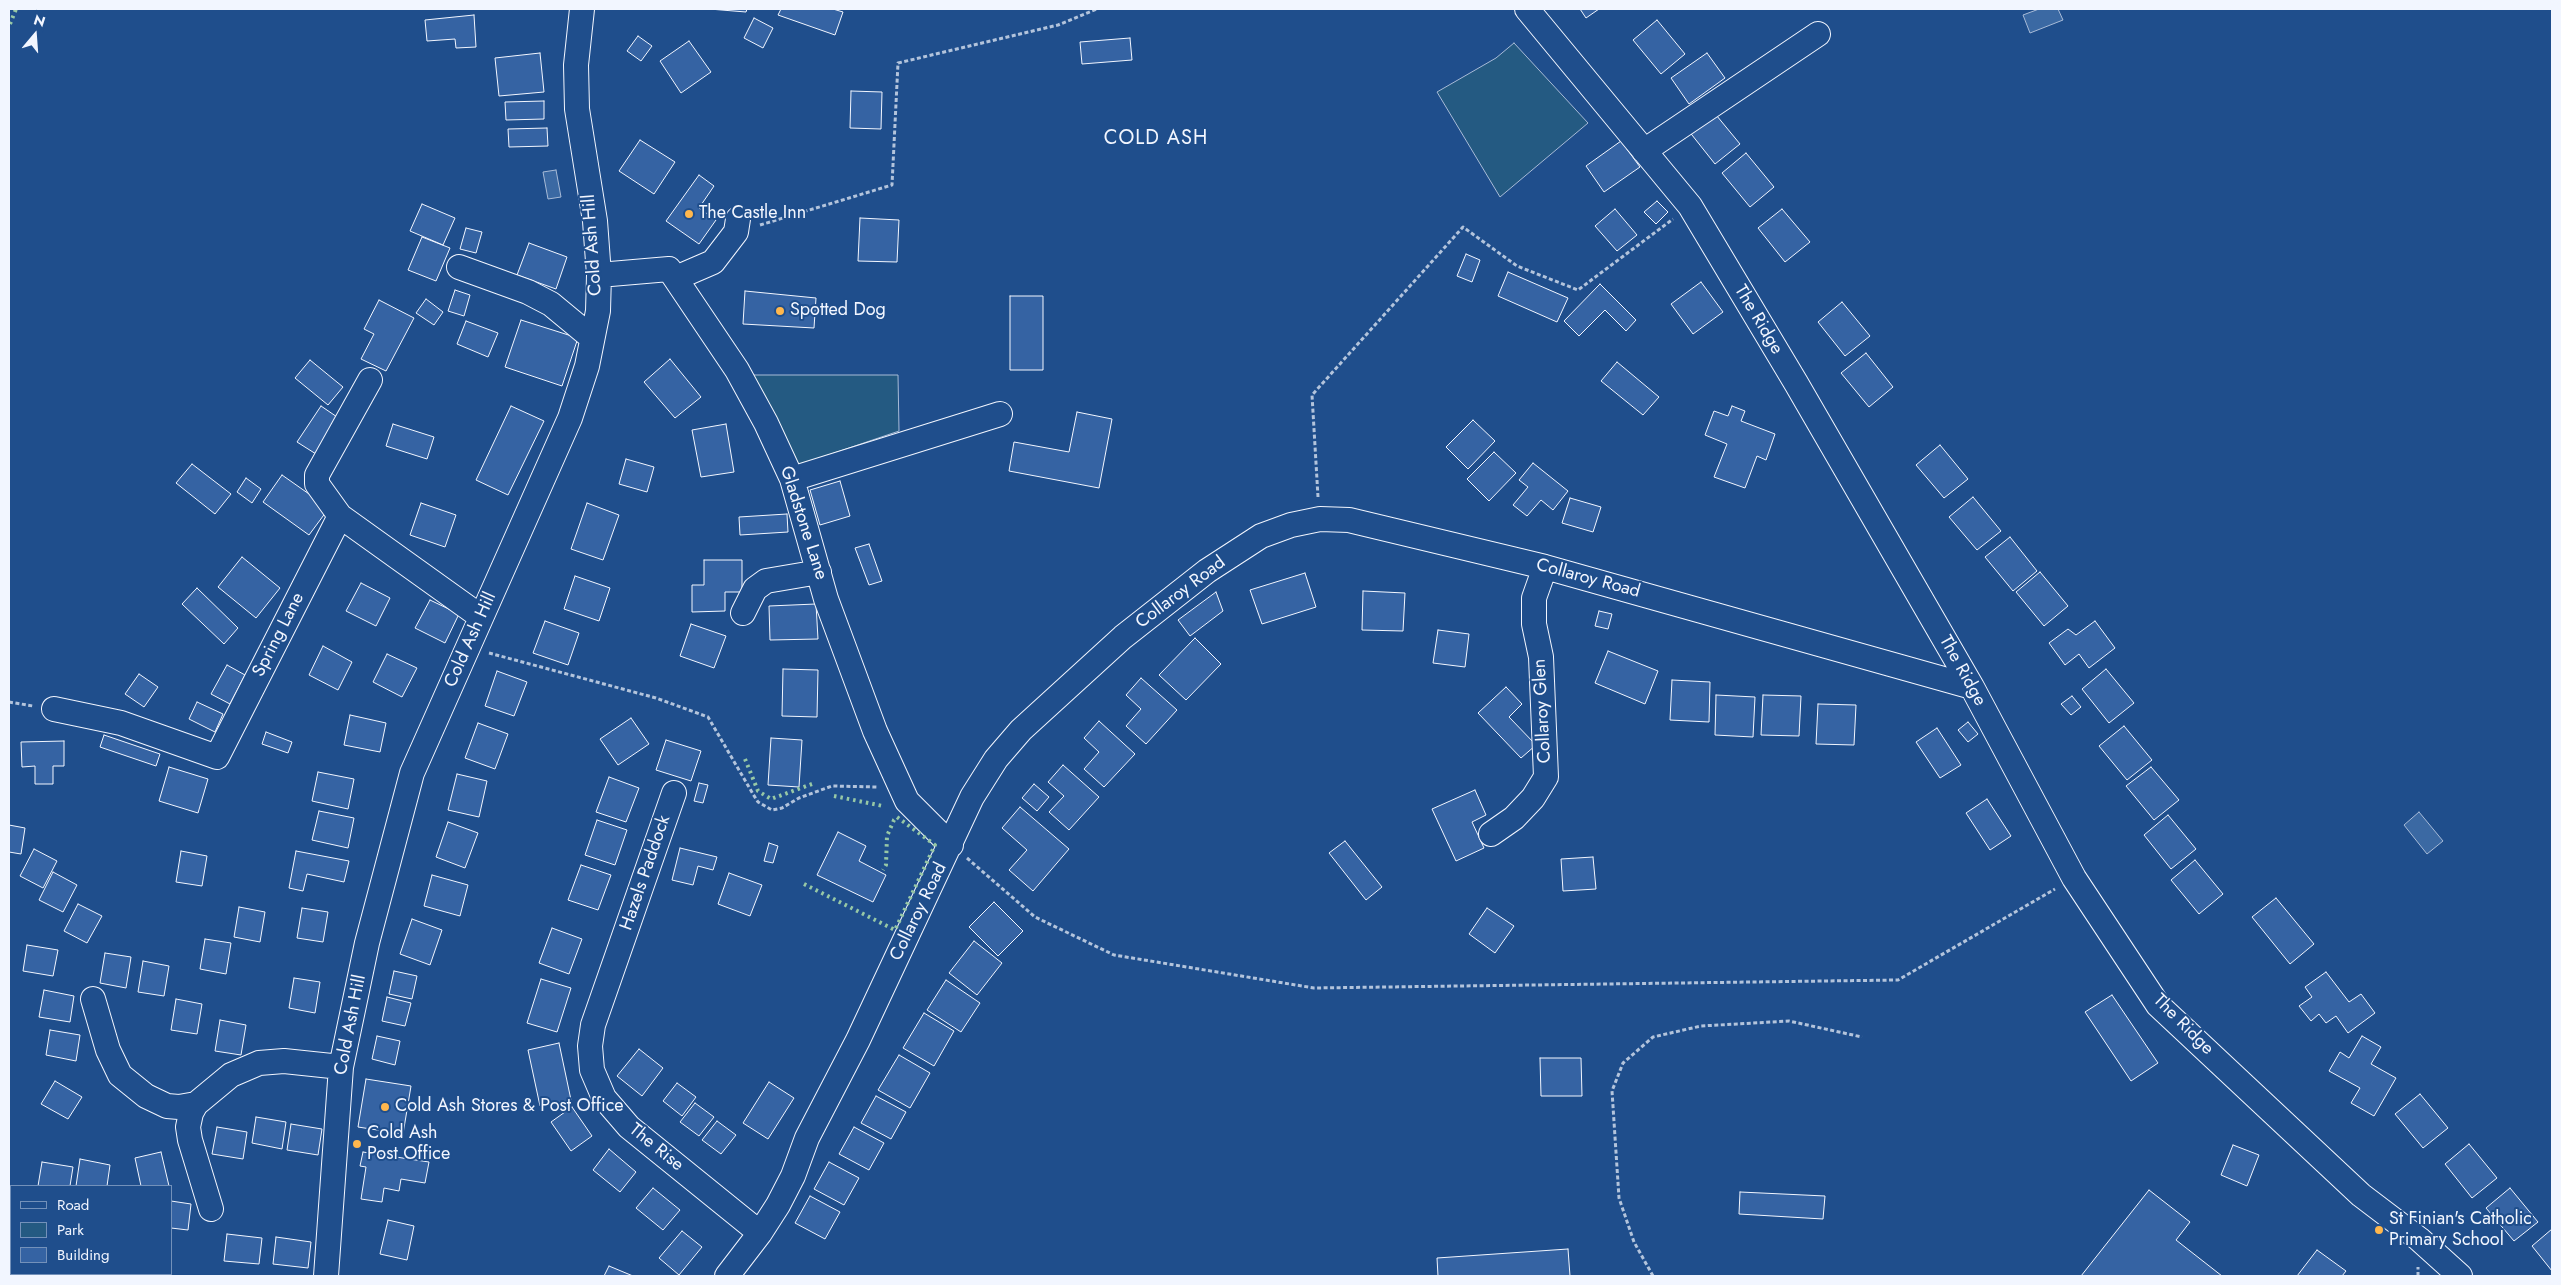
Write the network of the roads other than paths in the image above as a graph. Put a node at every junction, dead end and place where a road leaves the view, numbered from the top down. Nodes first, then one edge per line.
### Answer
1 (582, 9) edge
2 (1527, 9) edge
3 (1818, 34) dead end
4 (1644, 150) junction
5 (737, 225) road end
6 (459, 268) dead end
7 (599, 275) junction
8 (676, 278) junction
9 (592, 338) junction
10 (370, 380) dead end
11 (1000, 414) dead end
12 (792, 479) junction
13 (340, 516) junction
14 (1544, 567) junction
15 (819, 572) junction
16 (743, 613) dead end
17 (480, 617) junction
18 (1972, 687) junction
19 (54, 709) dead end
20 (674, 793) dead end
21 (1491, 834) dead end
22 (951, 845) junction
23 (618, 953) joint
24 (93, 999) dead end
25 (341, 1067) junction
26 (196, 1104) junction
27 (211, 1209) dead end
28 (760, 1233) junction
29 (326, 1276) edge
30 (726, 1276) edge
31 (2460, 1276) edge

1 - 7 street, Cold Ash Hill
2 - 4 street, The Ridge
3 - 4 street
4 - 18 street, The Ridge
5 - 8 street
6 - 9 street
7 - 8 street
7 - 9 street, Cold Ash Hill
8 - 12 street, Gladstone Lane
9 - 17 street, Cold Ash Hill
10 - 13 street
11 - 12 street
12 - 15 street, Gladstone Lane
13 - 17 street
13 - 19 street, Spring Lane
14 - 18 street, Collaroy Road
14 - 21 street, Collaroy Glen
14 - 22 street, Collaroy Road
15 - 16 street
15 - 22 street, Gladstone Lane
17 - 25 street, Cold Ash Hill
18 - 31 street, The Ridge
20 - 23 street, Hazels Paddock
22 - 28 street, Collaroy Road
23 - 28 street, The Rise
24 - 26 street
25 - 26 street
25 - 29 street, Cold Ash Hill
26 - 27 street
28 - 30 street, Collaroy Road

